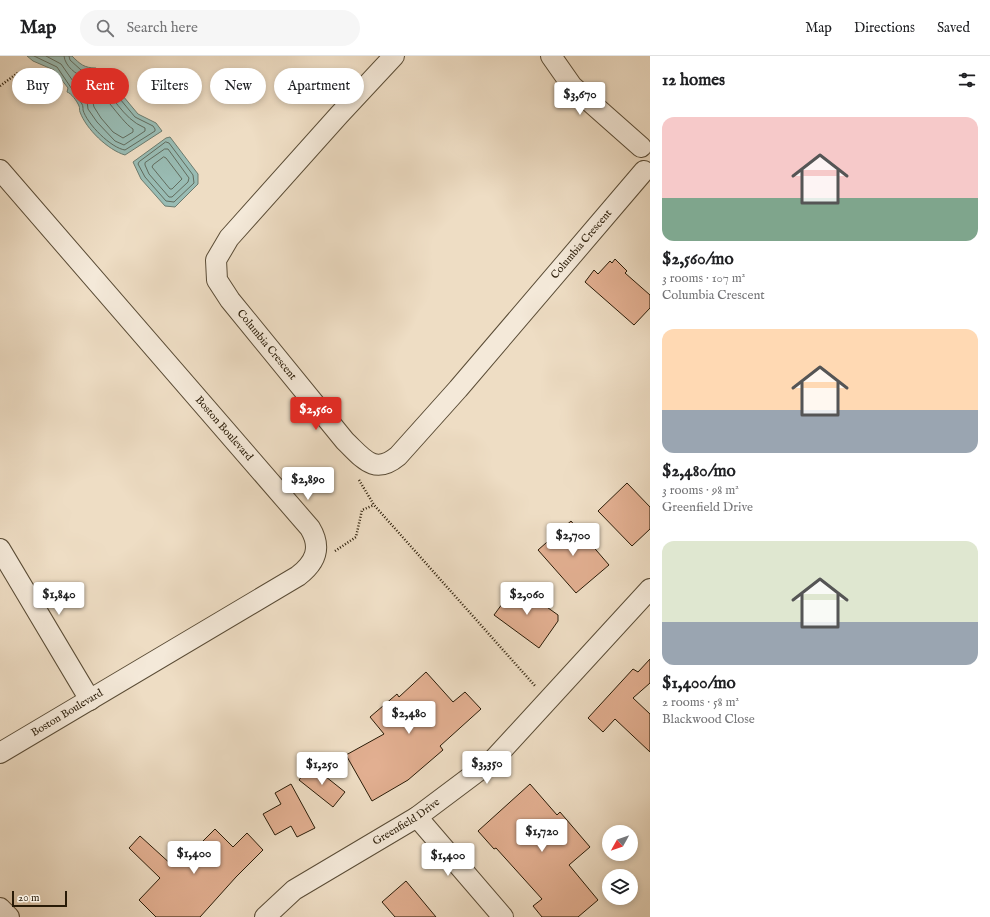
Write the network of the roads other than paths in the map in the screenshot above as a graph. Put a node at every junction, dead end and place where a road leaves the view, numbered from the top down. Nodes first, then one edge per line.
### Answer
1 (394, 56) edge
2 (551, 56) edge
3 (646, 144) edge
4 (647, 172) edge
5 (1, 174) edge
6 (0, 548) edge
7 (650, 589) edge
8 (90, 700) junction
9 (0, 753) edge
10 (417, 817) junction
11 (0, 908) edge
12 (9, 917) edge
13 (266, 917) edge
14 (503, 917) edge

1 - 4 street, Columbia Crescent
2 - 3 street
3 - 4 street
5 - 8 street, Boston Boulevard
6 - 8 street
7 - 10 street, Greenfield Drive
8 - 9 street, Boston Boulevard
10 - 13 street, Greenfield Drive
10 - 14 street
11 - 12 street

